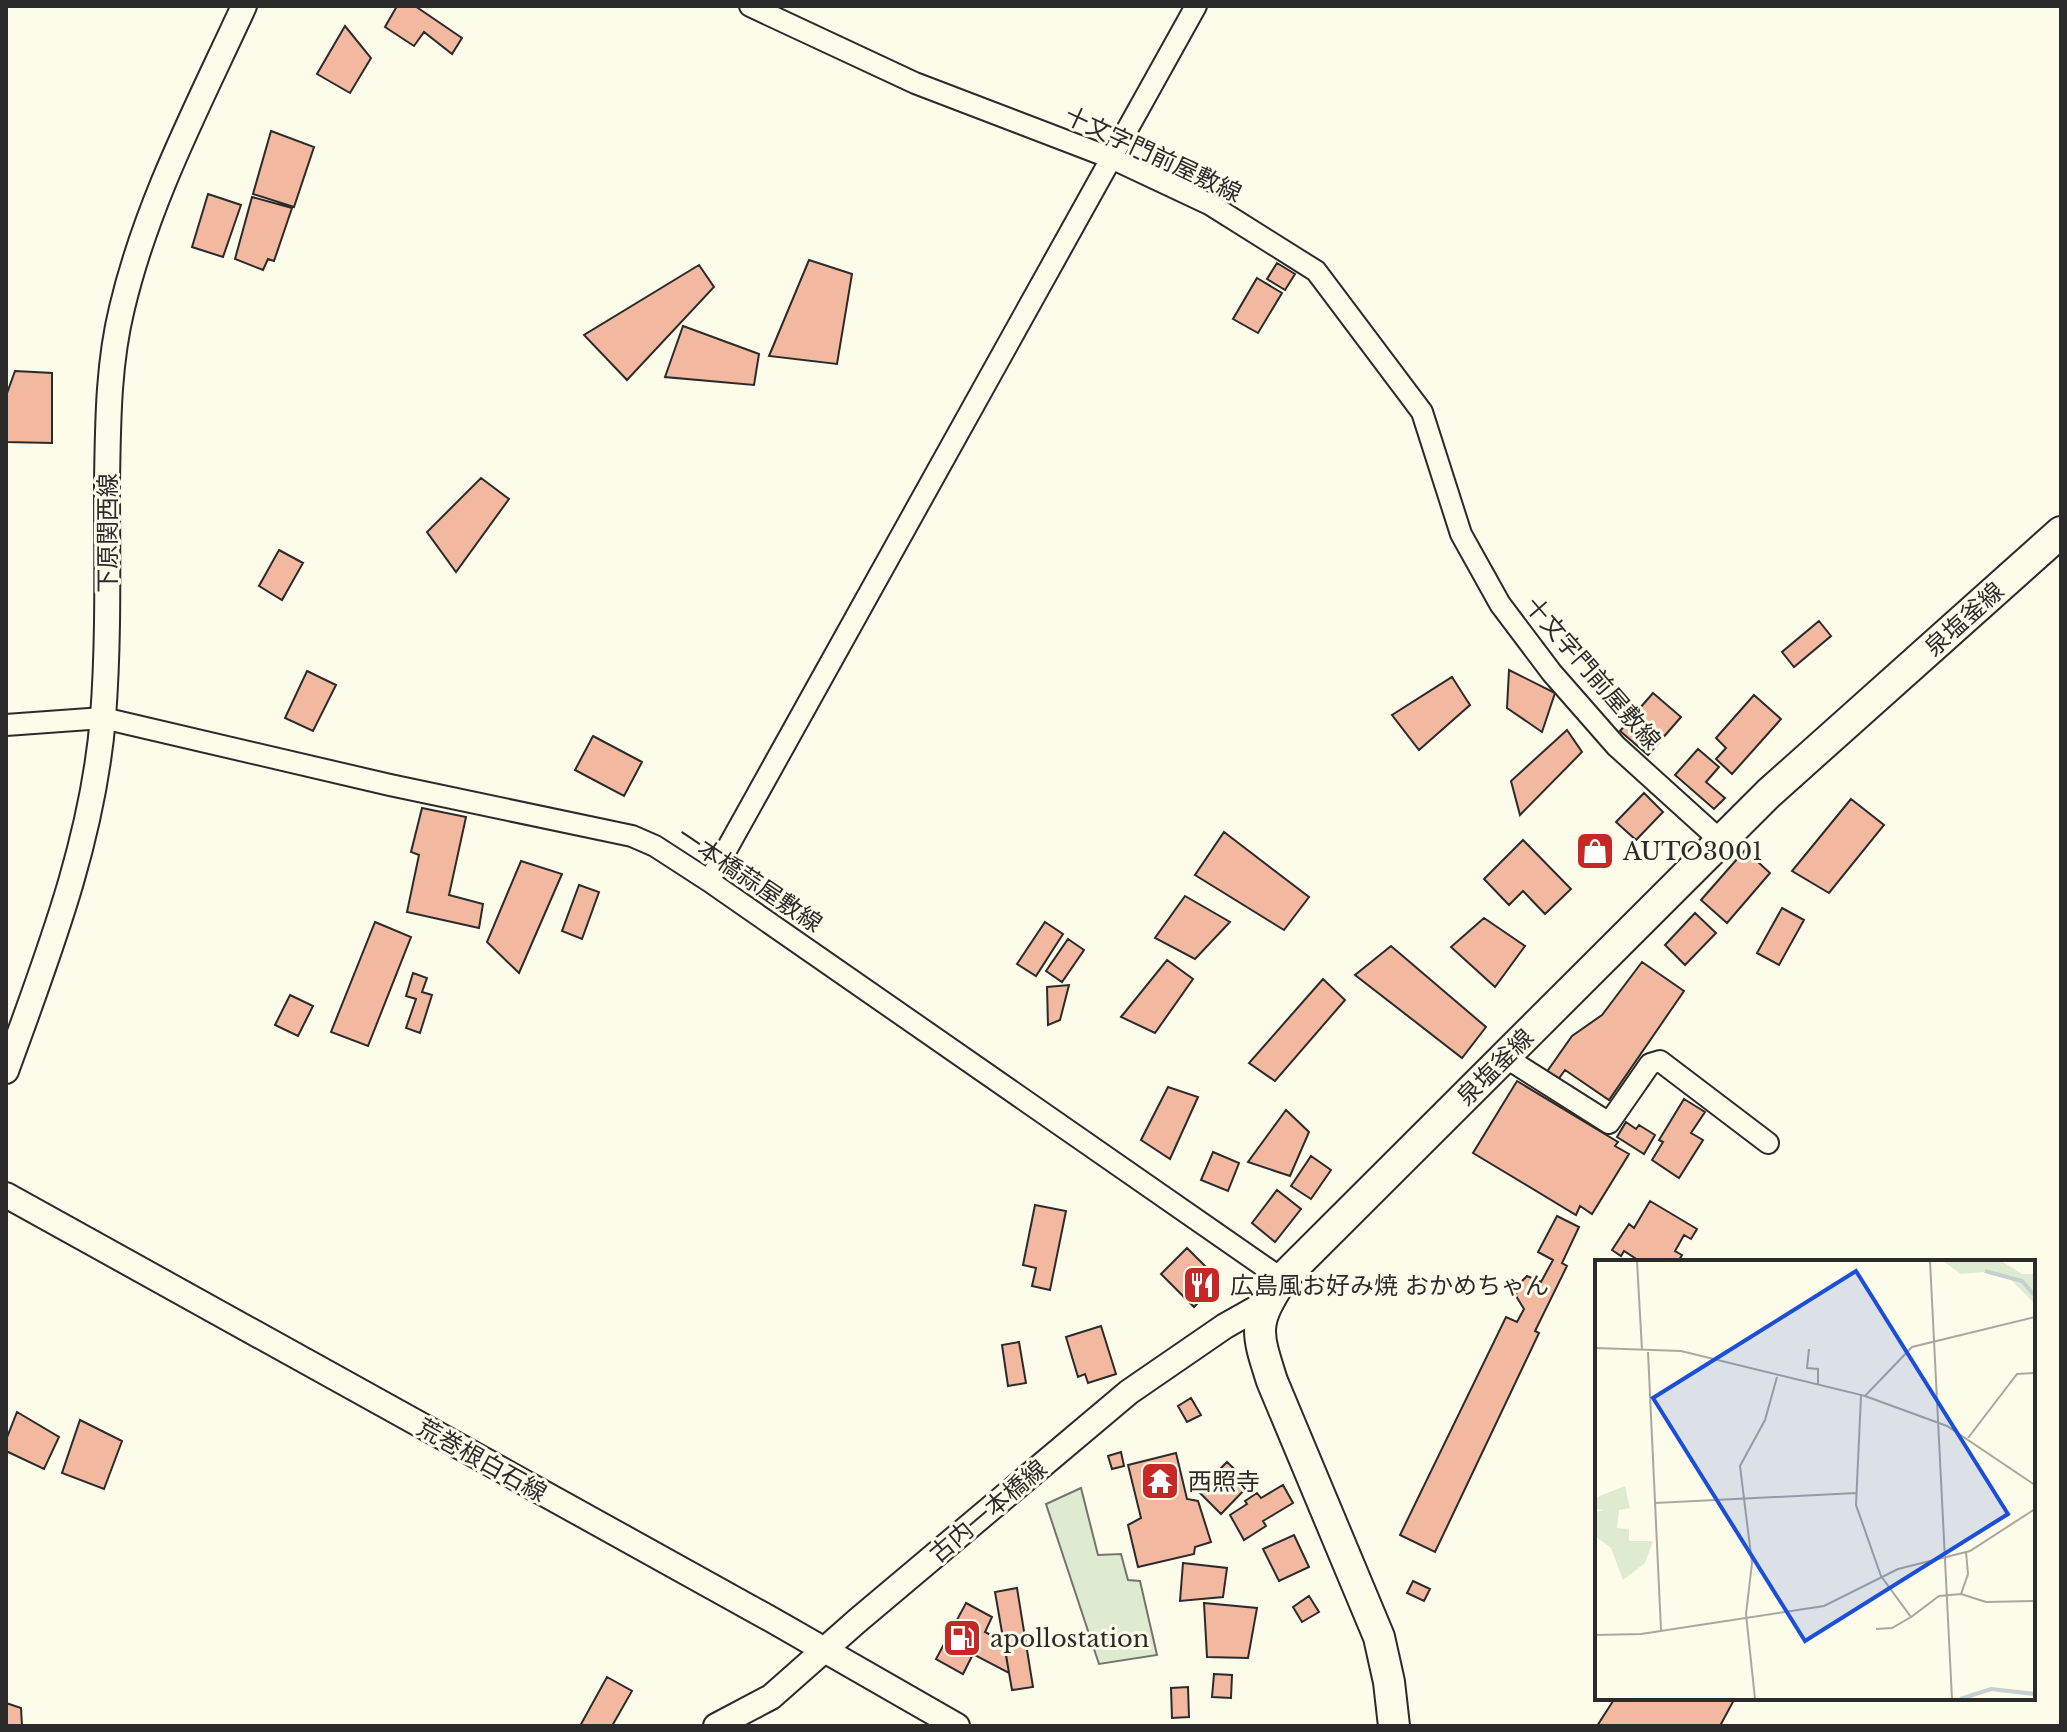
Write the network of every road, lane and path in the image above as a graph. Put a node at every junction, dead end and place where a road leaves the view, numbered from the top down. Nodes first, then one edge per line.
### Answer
1 (244, 6) edge
2 (750, 6) edge
3 (1196, 6) edge
4 (1111, 158) junction
5 (2061, 532) edge
6 (103, 718) junction
7 (6, 725) edge
8 (1721, 841) junction
9 (709, 881) junction
10 (1505, 1057) junction
11 (6, 1071) edge
12 (1768, 1143) dead end
13 (6, 1195) edge
14 (1274, 1291) junction
15 (824, 1650) junction
16 (716, 1726) edge
17 (957, 1726) edge
18 (1394, 1726) edge

1 - 6 street, 下原関西線
2 - 4 street, 十文字門前屋敷線
3 - 4 street
4 - 8 street, 十文字門前屋敷線
4 - 9 street
5 - 8 main road, 泉塩釜線
6 - 7 street, 一本橋蒜屋敷線
6 - 9 street, 一本橋蒜屋敷線
6 - 11 street, 下原関西線
8 - 10 main road, 泉塩釜線
9 - 14 street, 一本橋蒜屋敷線
10 - 12 street
10 - 14 main road, 泉塩釜線
13 - 15 street, 荒巻根白石線
14 - 15 street, 古内一本橋線
14 - 18 main road
15 - 16 street, 古内一本橋線
15 - 17 street, 荒巻根白石線

